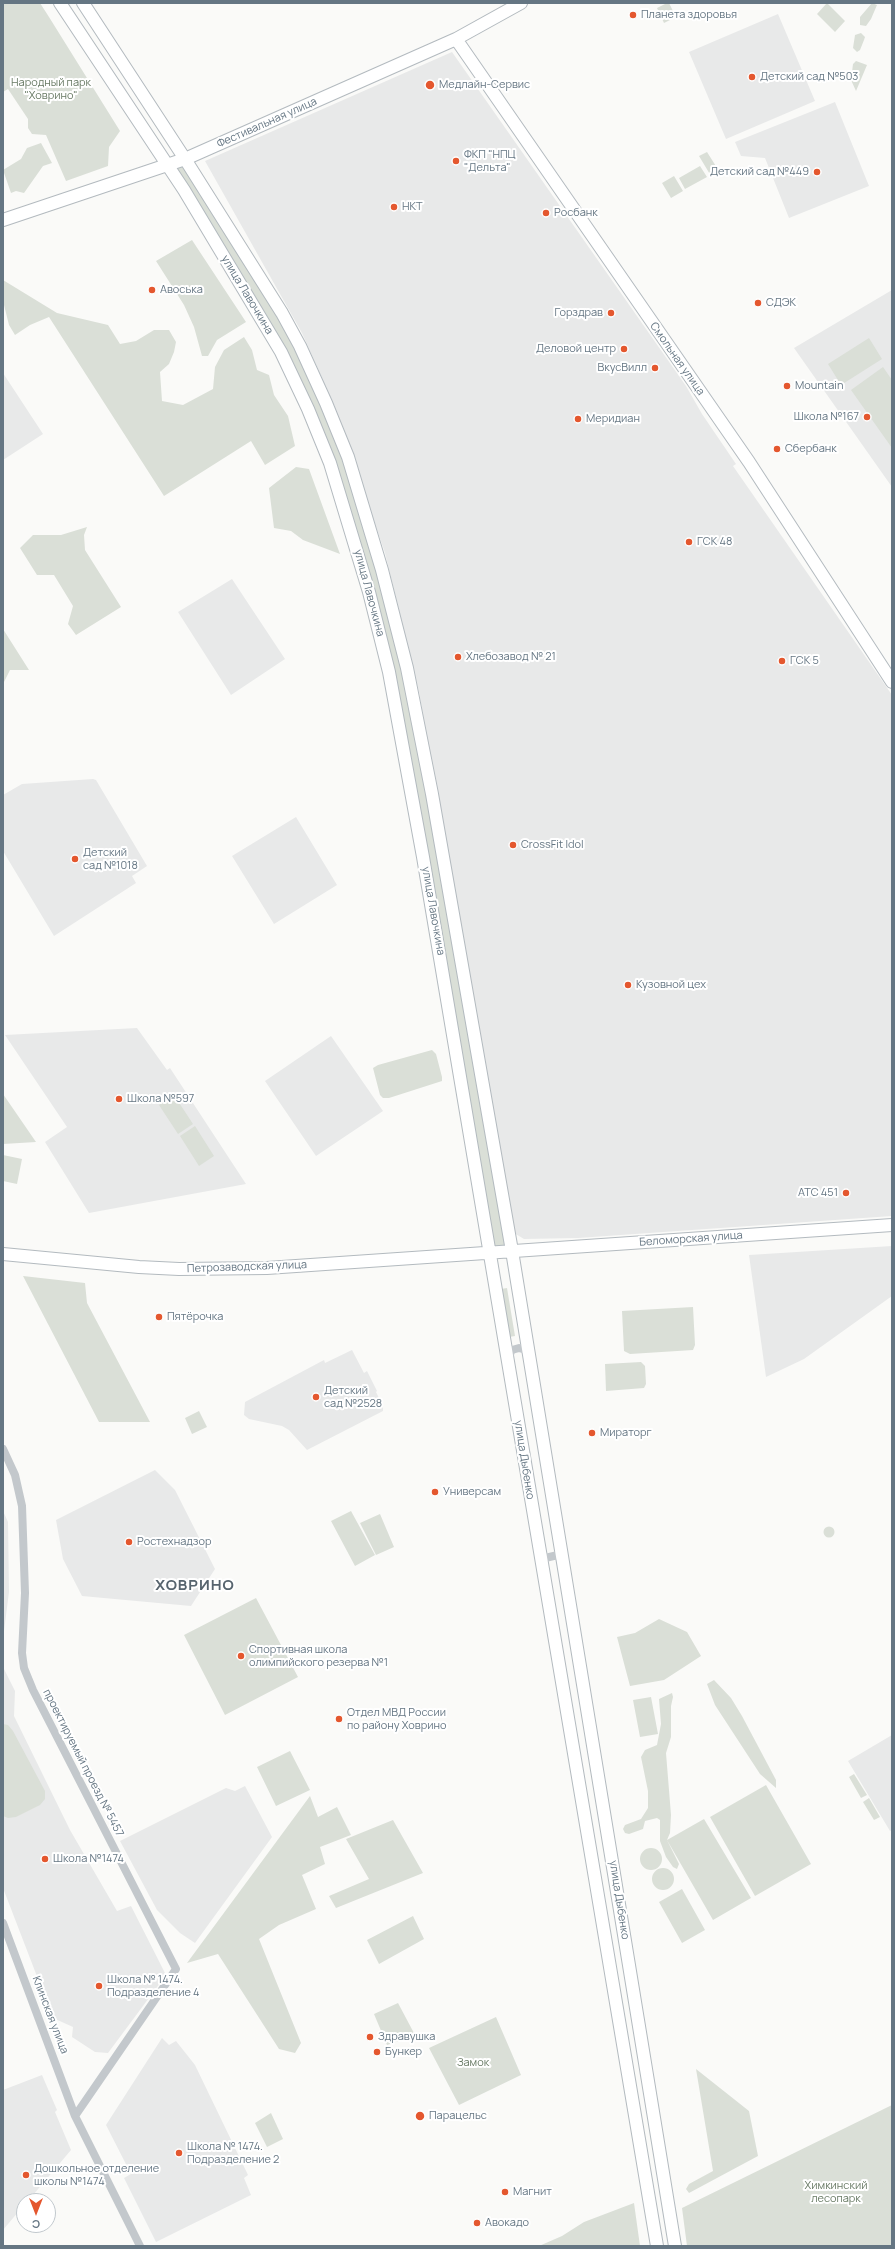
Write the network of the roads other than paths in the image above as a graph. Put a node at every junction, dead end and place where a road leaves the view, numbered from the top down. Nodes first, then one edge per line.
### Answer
1 (60, 3) edge
2 (83, 3) edge
3 (521, 3) edge
4 (456, 39) junction
5 (185, 159) junction
6 (167, 166) junction
7 (3, 220) edge
8 (401, 645) junction
9 (384, 649) junction
10 (407, 668) junction
11 (389, 672) junction
12 (892, 682) edge
13 (892, 1225) edge
14 (512, 1251) junction
15 (491, 1253) junction
16 (3, 1254) edge
17 (529, 1357) junction
18 (508, 1360) junction
19 (3, 1449) edge
20 (562, 1554) junction
21 (541, 1559) junction
22 (3, 1923) edge
23 (75, 2116) junction
24 (140, 2246) edge
25 (657, 2246) edge
26 (675, 2246) edge

1 - 6 main road, улица Лавочкина
2 - 5 main road, улица Лавочкина
3 - 4 main road, Фестивальная улица
4 - 5 main road, Фестивальная улица
4 - 12 main road, Смольная улица
5 - 6 main road, Фестивальная улица
5 - 8 main road, улица Лавочкина
6 - 7 main road, Фестивальная улица
6 - 9 main road, улица Лавочкина
8 - 9 main road
8 - 10 main road, улица Лавочкина
9 - 11 main road, улица Лавочкина
10 - 11 main road
10 - 14 main road, улица Лавочкина
11 - 15 main road, улица Лавочкина
13 - 14 main road, Беломорская улица
14 - 15 main road, Беломорская улица
14 - 17 main road, улица Дыбенко
15 - 16 main road, Петрозаводская улица
15 - 18 main road, улица Дыбенко
17 - 18 street
17 - 20 main road, улица Дыбенко
18 - 21 main road, улица Дыбенко
19 - 23 street, проектируемый проезд № 5457
20 - 21 street
20 - 26 main road, улица Дыбенко
21 - 25 main road, улица Дыбенко
22 - 23 street, Клинская улица
23 - 24 street

